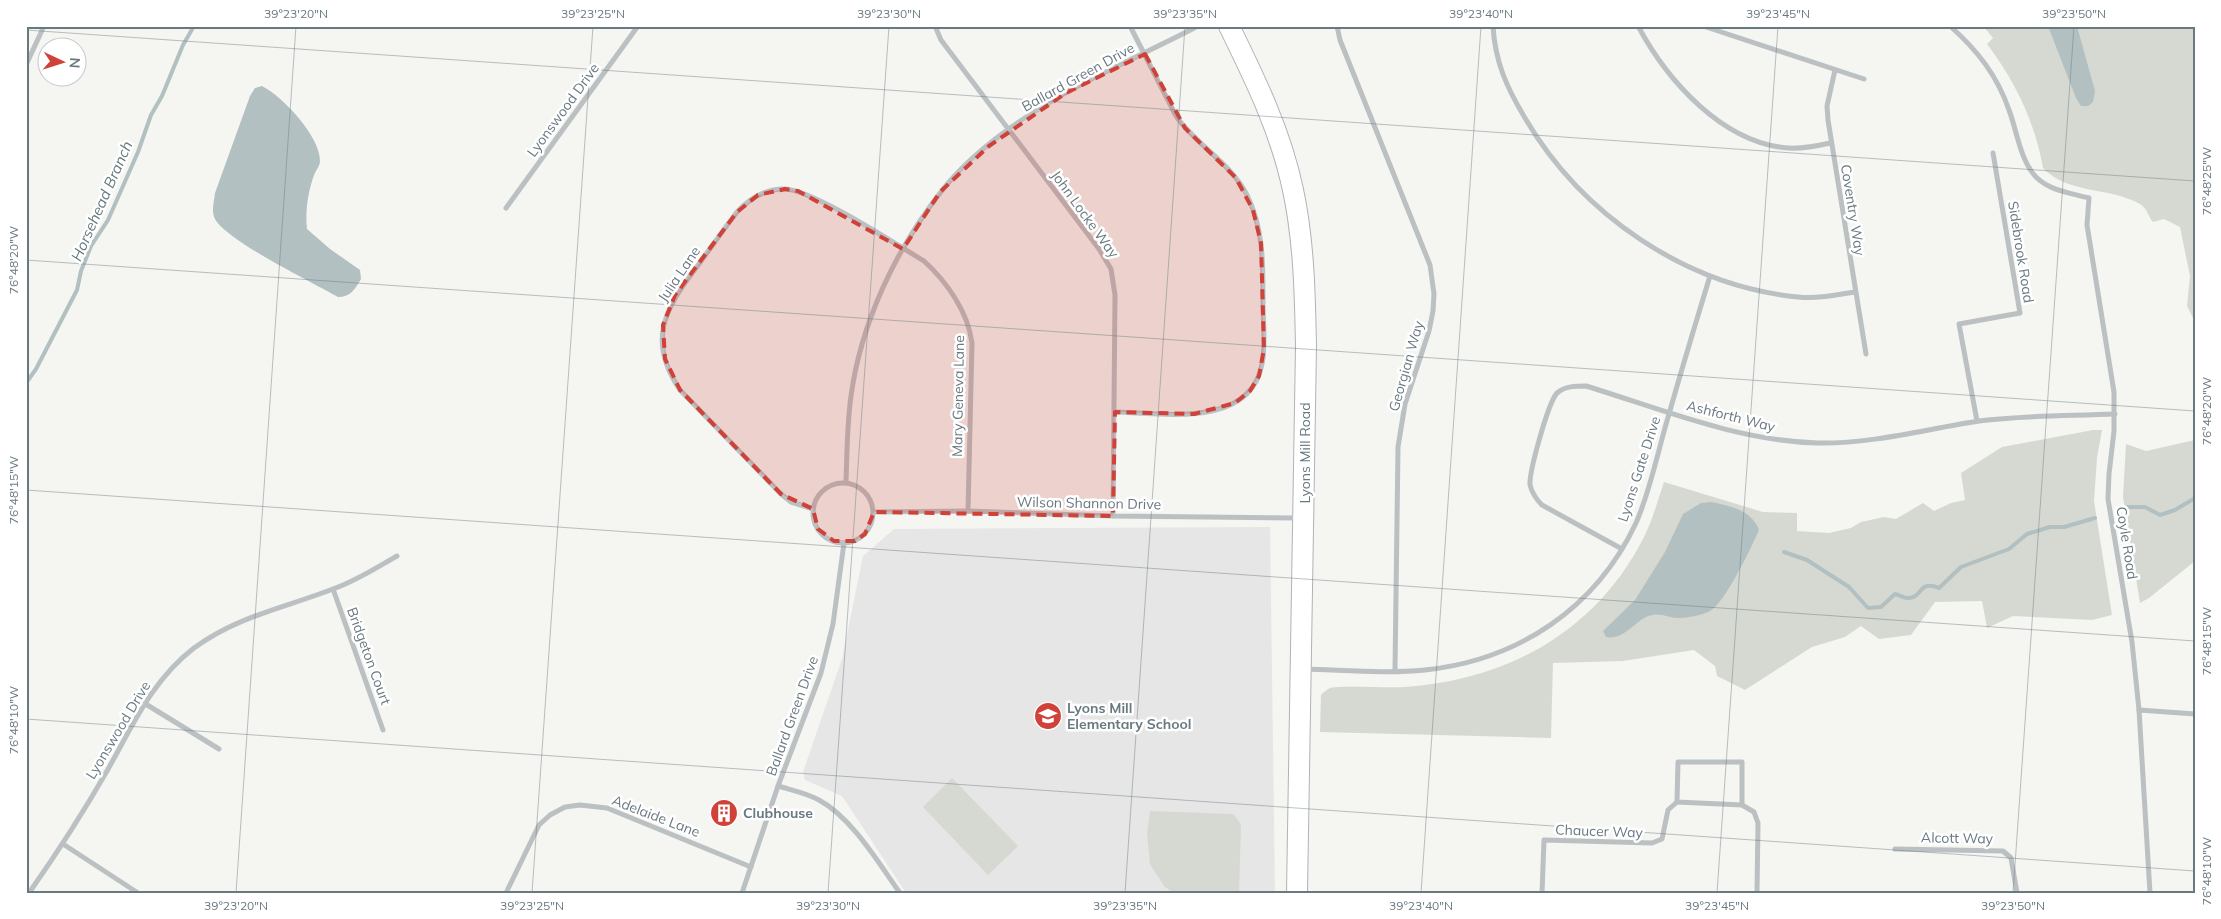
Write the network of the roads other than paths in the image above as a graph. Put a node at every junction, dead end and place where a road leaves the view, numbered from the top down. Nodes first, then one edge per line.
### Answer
1 (44, 26) edge
2 (638, 26) edge
3 (935, 26) edge
4 (1130, 26) edge
5 (1198, 26) edge
6 (1229, 26) edge
7 (1337, 26) edge
8 (1492, 26) edge
9 (1638, 26) edge
10 (1703, 26) edge
11 (1950, 26) edge
12 (1144, 54) junction
13 (26, 65) edge
14 (1835, 70) junction
15 (1864, 79) dead end
16 (1009, 130) junction
17 (1830, 143) junction
18 (1993, 153) dead end
19 (506, 208) dead end
20 (903, 249) junction
21 (1710, 276) junction
22 (1855, 292) junction
23 (1866, 354) dead end
24 (1115, 412) junction
25 (1669, 412) junction
26 (2115, 414) junction
27 (1977, 421) junction
28 (846, 482) junction
29 (814, 509) junction
30 (968, 511) junction
31 (874, 512) junction
32 (1113, 516) junction
33 (1304, 518) junction
34 (844, 543) junction
35 (1622, 549) junction
36 (397, 556) dead end
37 (333, 589) junction
38 (1301, 669) junction
39 (1394, 670) junction
40 (144, 703) junction
41 (2139, 710) junction
42 (2195, 714) edge
43 (383, 730) dead end
44 (220, 749) dead end
45 (778, 786) junction
46 (1677, 802) junction
47 (1742, 805) junction
48 (63, 844) junction
49 (1895, 849) dead end
50 (752, 867) junction
51 (29, 893) edge
52 (138, 893) edge
53 (506, 893) edge
54 (742, 893) edge
55 (900, 893) edge
56 (1297, 893) edge
57 (1542, 893) edge
58 (1757, 893) edge
59 (2017, 893) edge
60 (2150, 893) edge

1 - 13 street
2 - 19 street, Lyonswood Drive
3 - 16 street, John Locke Way
4 - 12 street
5 - 12 street, Ballard Green Drive
6 - 33 main road, Lyons Mill Road
7 - 39 street, Georgian Way
8 - 21 street
9 - 17 street
10 - 14 street
11 - 26 street, Coyle Road
12 - 16 street, Ballard Green Drive
12 - 24 street
14 - 15 street
14 - 17 street, Coventry Way
16 - 20 street, Ballard Green Drive
16 - 24 street, John Locke Way
17 - 22 street, Coventry Way
18 - 27 street, Sidebrook Road
20 - 28 street, Ballard Green Drive
20 - 29 street, Julia Lane
20 - 30 street, Mary Geneva Lane
21 - 22 street
21 - 25 street, Lyons Gate Drive
22 - 23 street, Coventry Way
24 - 32 street, John Locke Way
25 - 27 street, Ashforth Way
25 - 35 street, Lyons Gate Drive
25 - 35 street, Ashforth Way
26 - 27 street, Ashforth Way
26 - 41 street, Coyle Road
28 - 29 street
28 - 31 street
29 - 34 street
30 - 31 street, Wilson Shannon Drive
30 - 32 street, Wilson Shannon Drive
31 - 34 street
32 - 33 street, Wilson Shannon Drive
33 - 38 main road, Lyons Mill Road
34 - 45 street, Ballard Green Drive
35 - 39 street, Lyons Gate Drive
36 - 37 street, Lyonswood Drive
37 - 40 street, Lyonswood Drive
37 - 43 street, Bridgeton Court
38 - 39 street, Lyons Gate Drive
38 - 56 main road, Lyons Mill Road
40 - 44 street
40 - 48 street, Lyonswood Drive
41 - 42 street
41 - 60 street, Coyle Road
45 - 50 street, Ballard Green Drive
45 - 55 street
46 - 47 street
46 - 47 street
46 - 57 street, Chaucer Way
47 - 58 street
48 - 51 street, Lyonswood Drive
48 - 52 street
49 - 59 street, Alcott Way
50 - 53 street, Adelaide Lane
50 - 54 street, Ballard Green Drive

